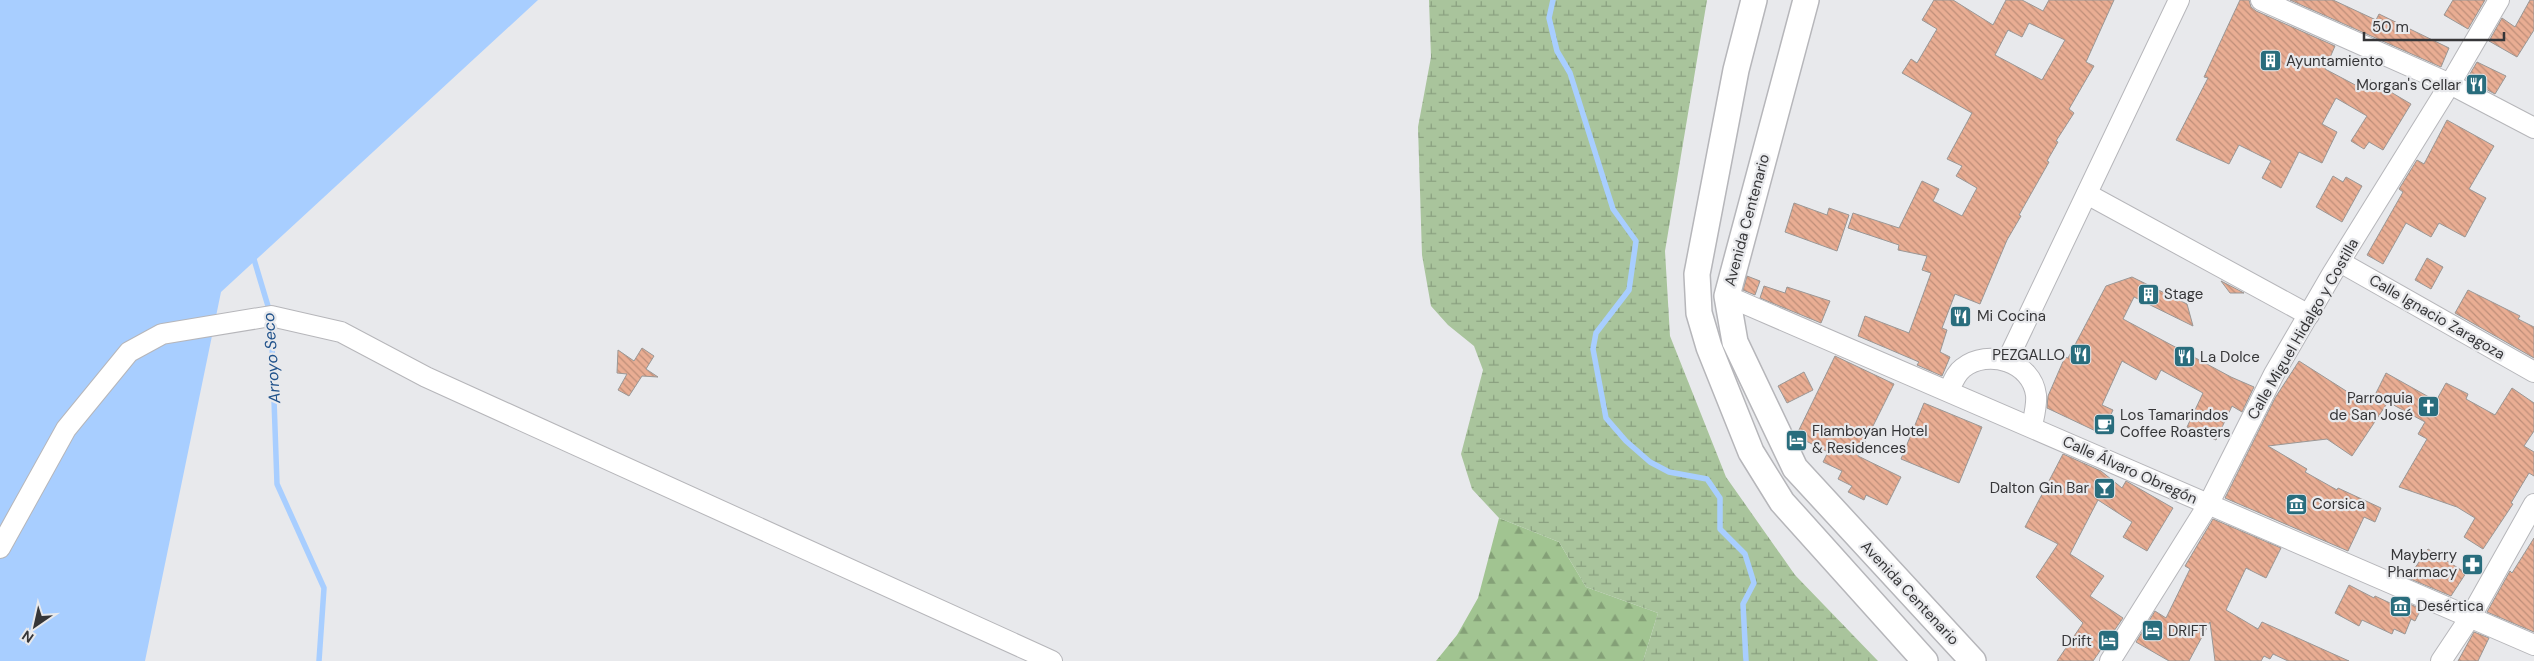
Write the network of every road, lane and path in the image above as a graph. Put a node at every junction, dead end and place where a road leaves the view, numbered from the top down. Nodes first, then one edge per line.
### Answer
1 (1754, 0) edge
2 (1806, 0) edge
3 (2179, 0) edge
4 (2261, 0) edge
5 (2499, 0) edge
6 (2450, 84) junction
7 (2534, 128) edge
8 (2087, 194) junction
9 (2340, 262) junction
10 (1727, 296) junction
11 (2309, 314) junction
12 (2007, 361) junction
13 (2534, 372) edge
14 (1949, 390) junction
15 (2032, 426) junction
16 (2534, 504) edge
17 (2208, 505) junction
18 (0, 548) edge
19 (2471, 616) junction
20 (2534, 645) edge
21 (1052, 661) edge
22 (1925, 661) edge
23 (1973, 661) edge
24 (2110, 661) edge
25 (2441, 661) edge

1 - 22 main road
2 - 10 main road, Avenida Centenario
3 - 8 street
4 - 6 street
5 - 6 street, Calle Miguel Hidalgo y Costilla
6 - 7 street
6 - 9 street, Calle Miguel Hidalgo y Costilla
8 - 11 street
8 - 12 street
9 - 11 street, Calle Miguel Hidalgo y Costilla
9 - 13 street, Calle Ignacio Zaragoza
10 - 14 street, Calle Álvaro Obregón
10 - 23 main road, Avenida Centenario
11 - 17 street, Calle Miguel Hidalgo y Costilla
12 - 14 street
12 - 15 street
14 - 15 street, Calle Álvaro Obregón
15 - 17 street, Calle Álvaro Obregón
16 - 19 street
17 - 19 street, Calle Álvaro Obregón
17 - 24 street, Calle Miguel Hidalgo y Costilla
18 - 21 street
19 - 20 street, Calle Álvaro Obregón
19 - 25 street

